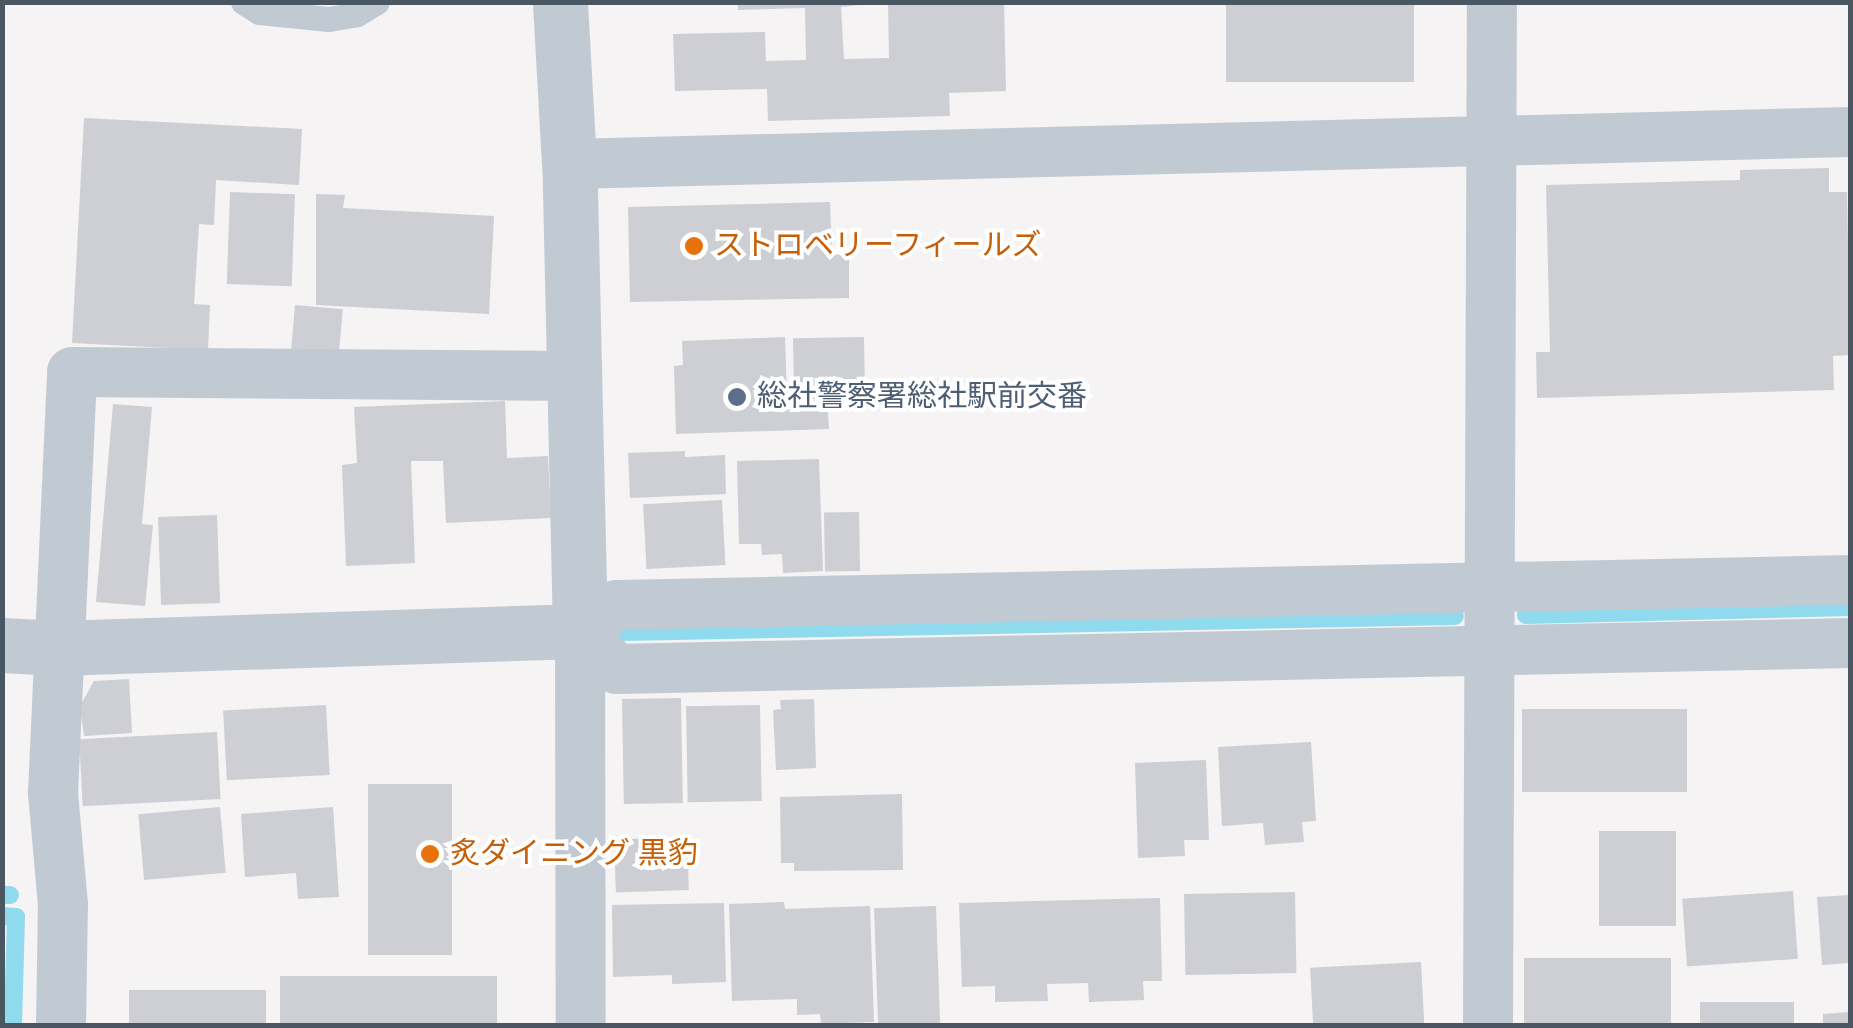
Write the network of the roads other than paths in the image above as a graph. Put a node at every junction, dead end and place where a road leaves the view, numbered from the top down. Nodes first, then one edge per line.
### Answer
1 (244, 2) edge
2 (377, 2) edge
3 (560, 2) edge
4 (1492, 2) edge
5 (1850, 132) edge
6 (1490, 138) junction
7 (569, 164) junction
8 (574, 376) junction
9 (1850, 580) edge
10 (1489, 587) junction
11 (580, 632) junction
12 (1850, 643) edge
13 (2, 645) edge
14 (58, 648) junction
15 (1489, 651) junction
16 (60, 1026) edge
17 (581, 1026) edge
18 (1488, 1026) edge

1 - 2 lane
3 - 7 street
4 - 6 street
5 - 6 street
6 - 7 street
6 - 10 street
7 - 8 street
8 - 11 street
8 - 14 street
9 - 10 street
10 - 11 street
10 - 15 street
11 - 14 street
11 - 15 street
11 - 17 street
12 - 15 street
13 - 14 street
14 - 16 street
15 - 18 street

